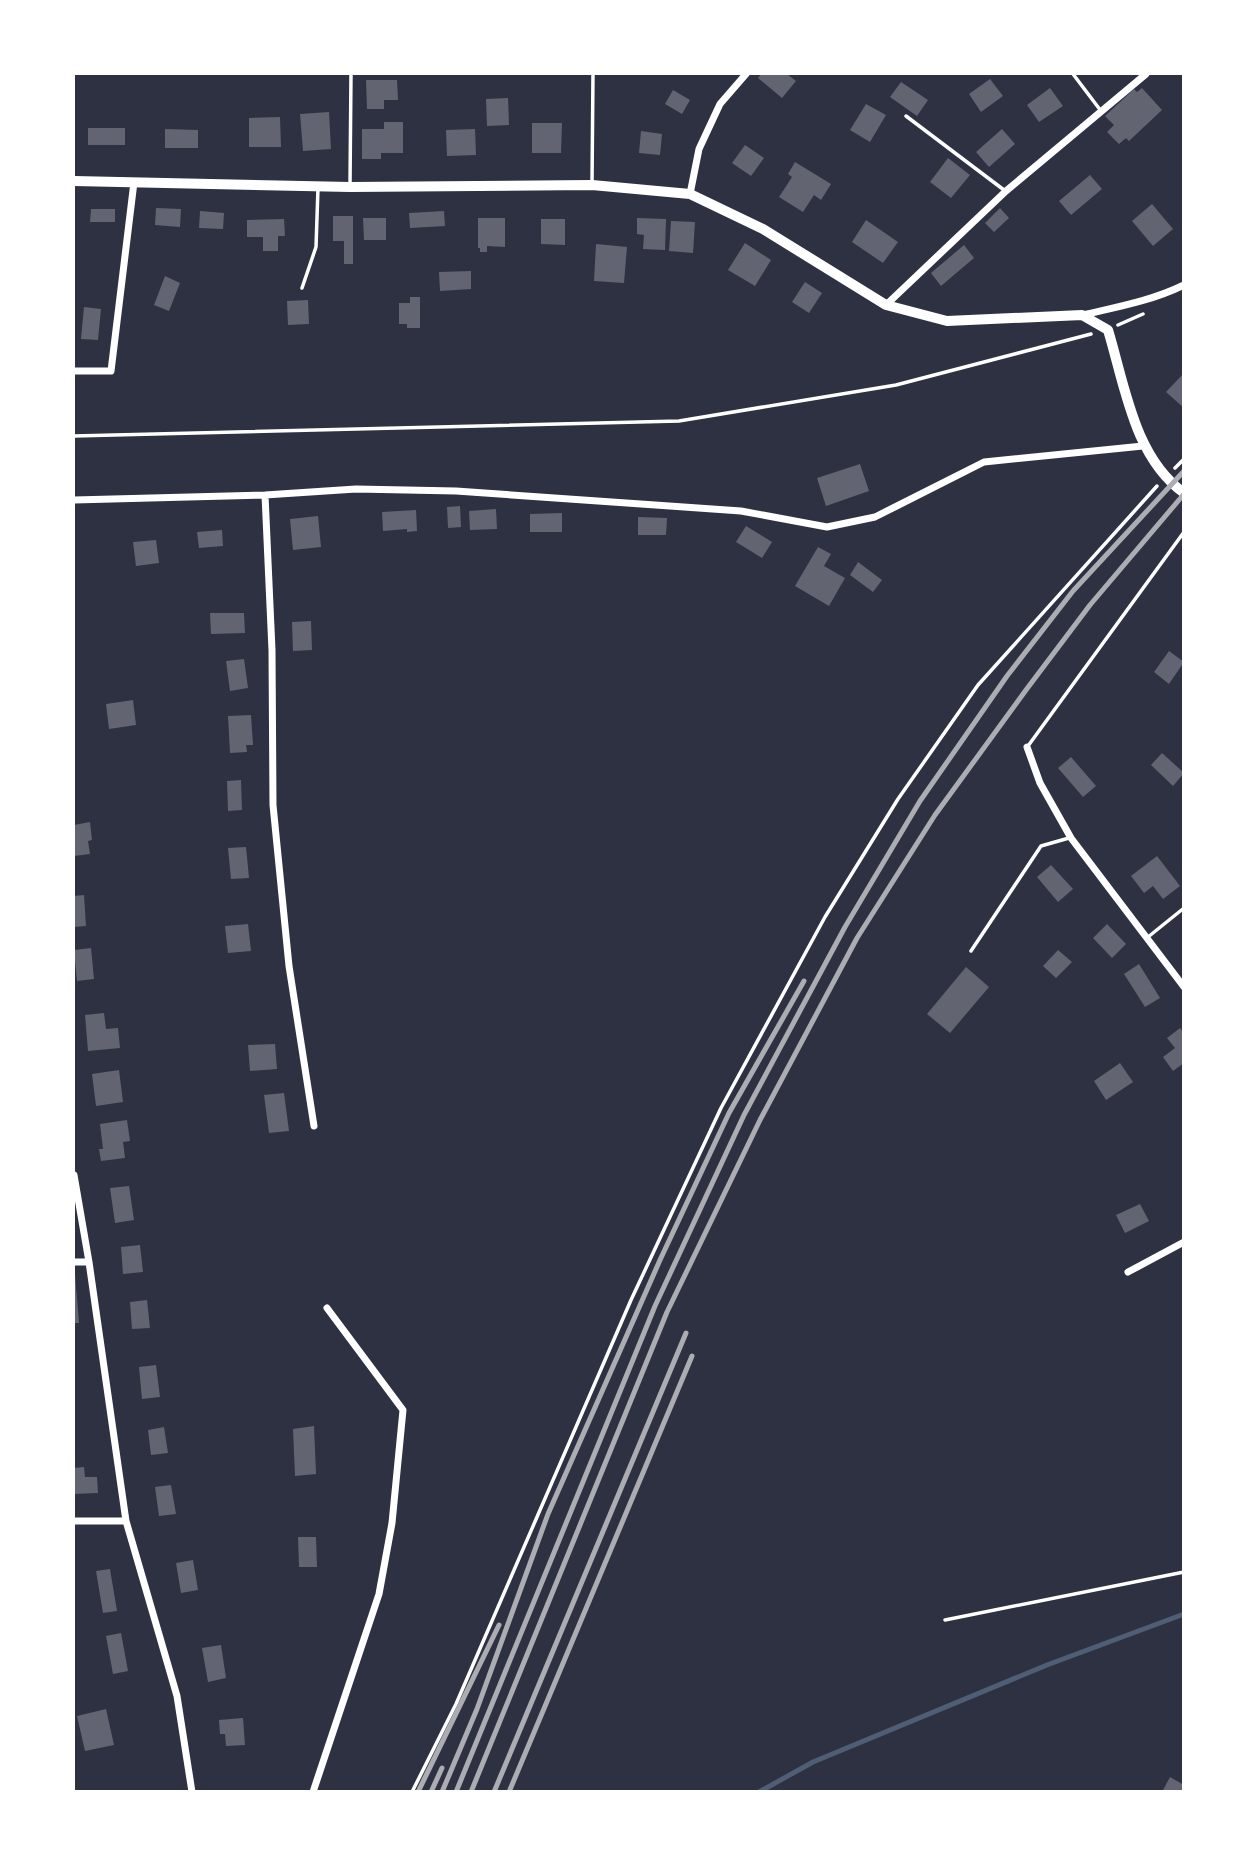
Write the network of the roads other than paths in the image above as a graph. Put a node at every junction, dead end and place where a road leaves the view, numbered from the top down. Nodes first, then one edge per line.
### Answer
1 (351, 74) edge
2 (593, 74) edge
3 (746, 74) edge
4 (1073, 74) edge
5 (1146, 74) edge
6 (1101, 111) junction
7 (906, 116) dead end
8 (74, 181) edge
9 (134, 182) junction
10 (593, 185) junction
11 (318, 186) junction
12 (350, 187) junction
13 (1006, 191) junction
14 (690, 194) junction
15 (1184, 285) edge
16 (302, 288) dead end
17 (886, 305) junction
18 (1082, 315) junction
19 (74, 371) edge
20 (1143, 446) junction
21 (1184, 494) edge
22 (265, 495) junction
23 (74, 500) edge
24 (1184, 532) edge
25 (1027, 747) joint
26 (1071, 838) junction
27 (1184, 908) edge
28 (1148, 937) junction
29 (971, 951) dead end
30 (1184, 987) edge
31 (314, 1126) dead end
32 (74, 1175) edge
33 (1184, 1242) edge
34 (74, 1262) edge
35 (89, 1262) junction
36 (1128, 1272) dead end
37 (327, 1308) dead end
38 (74, 1521) edge
39 (125, 1521) junction
40 (1184, 1572) edge
41 (945, 1620) dead end
42 (192, 1791) edge
43 (313, 1791) edge

1 - 12 lane
2 - 10 lane
3 - 14 street
4 - 6 lane
5 - 6 street
6 - 13 street
7 - 13 lane
8 - 9 street
9 - 11 street
9 - 19 street
10 - 12 street
10 - 14 street
11 - 12 street
11 - 16 lane
13 - 17 street
14 - 17 street
15 - 18 street
17 - 18 street
18 - 20 street
20 - 21 street
20 - 22 street
22 - 23 street
22 - 31 street
24 - 25 lane
25 - 26 street
26 - 28 street
26 - 29 lane
27 - 28 lane
28 - 30 street
32 - 35 street
33 - 36 street
34 - 35 street
35 - 39 street
37 - 43 street
38 - 39 street
39 - 42 street
40 - 41 lane

